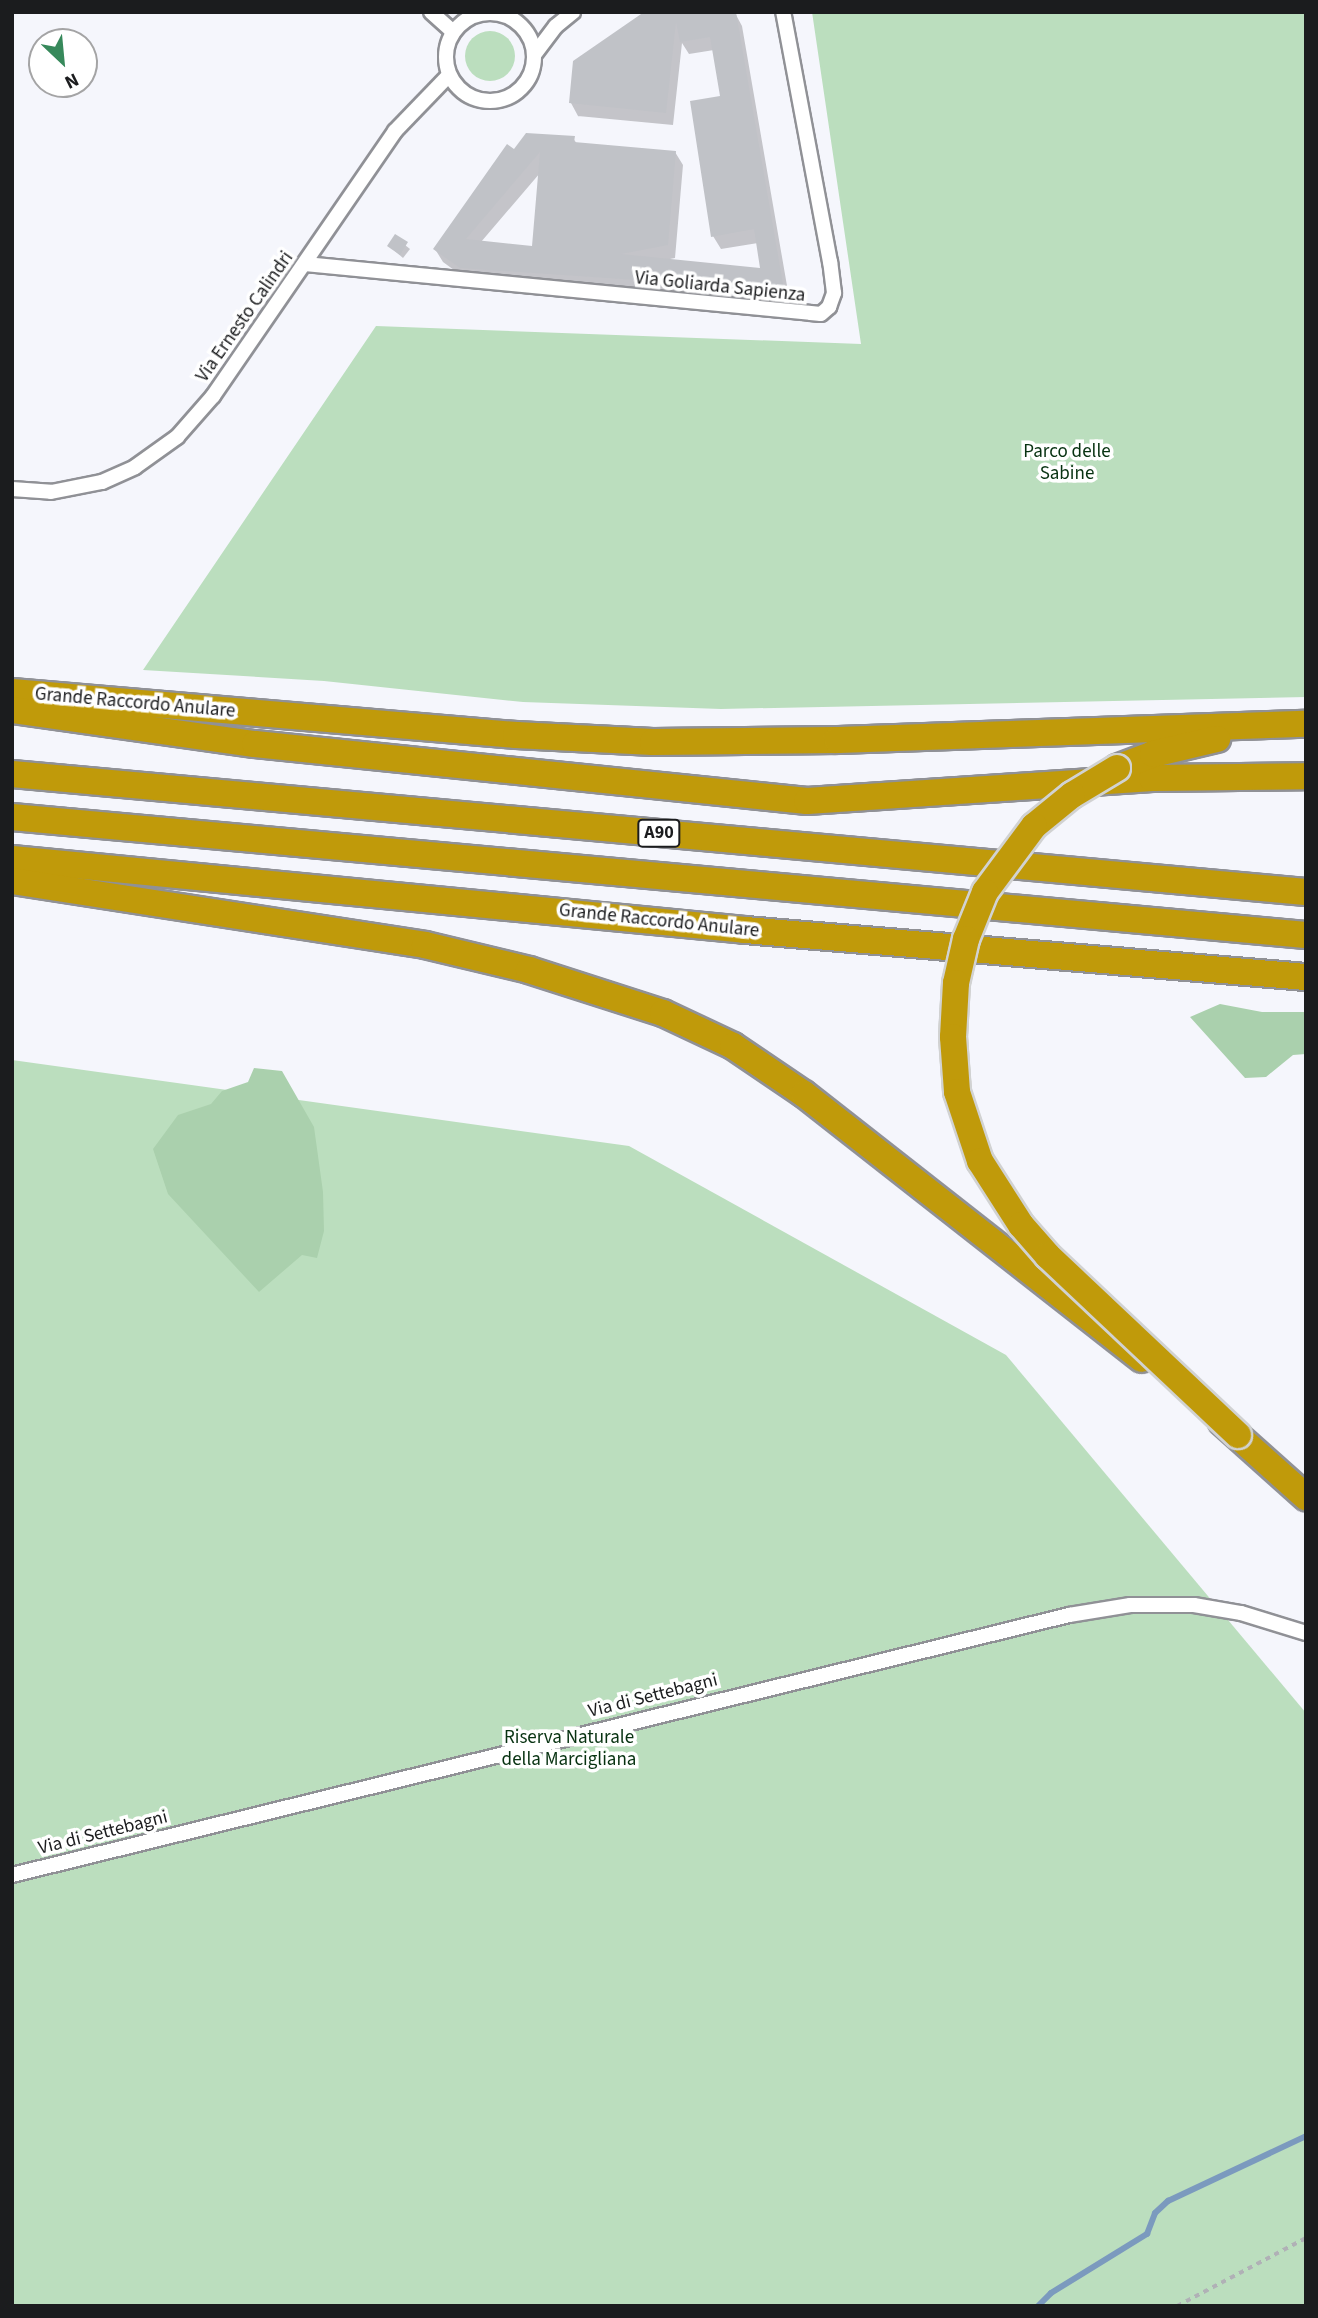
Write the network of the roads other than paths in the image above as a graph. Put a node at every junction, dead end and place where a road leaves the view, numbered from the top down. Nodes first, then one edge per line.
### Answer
1 (430, 12) edge
2 (573, 12) edge
3 (783, 12) edge
4 (453, 32) junction
5 (534, 55) junction
6 (449, 75) junction
7 (305, 264) junction
8 (12, 489) edge
9 (12, 692) edge
10 (12, 710) edge
11 (1306, 725) edge
12 (12, 774) edge
13 (1306, 776) edge
14 (12, 817) edge
15 (12, 859) edge
16 (12, 881) edge
17 (1306, 892) edge
18 (1306, 935) edge
19 (1306, 978) edge
20 (1238, 1435) junction
21 (1306, 1497) edge
22 (1306, 1633) edge
23 (12, 1875) edge

1 - 4 street
2 - 5 street
3 - 7 street, Via Goliarda Sapienza
4 - 5 street
4 - 6 street
5 - 6 street
6 - 7 street, Via Ernesto Calindri
7 - 8 street, Via Ernesto Calindri
9 - 11 highway, Grande Raccordo Anulare
10 - 13 highway
11 - 20 highway, bridge
12 - 17 highway, A90
14 - 18 highway, A90
15 - 19 highway, Grande Raccordo Anulare
16 - 20 highway, bridge
20 - 21 highway
22 - 23 street, Via di Settebagni

